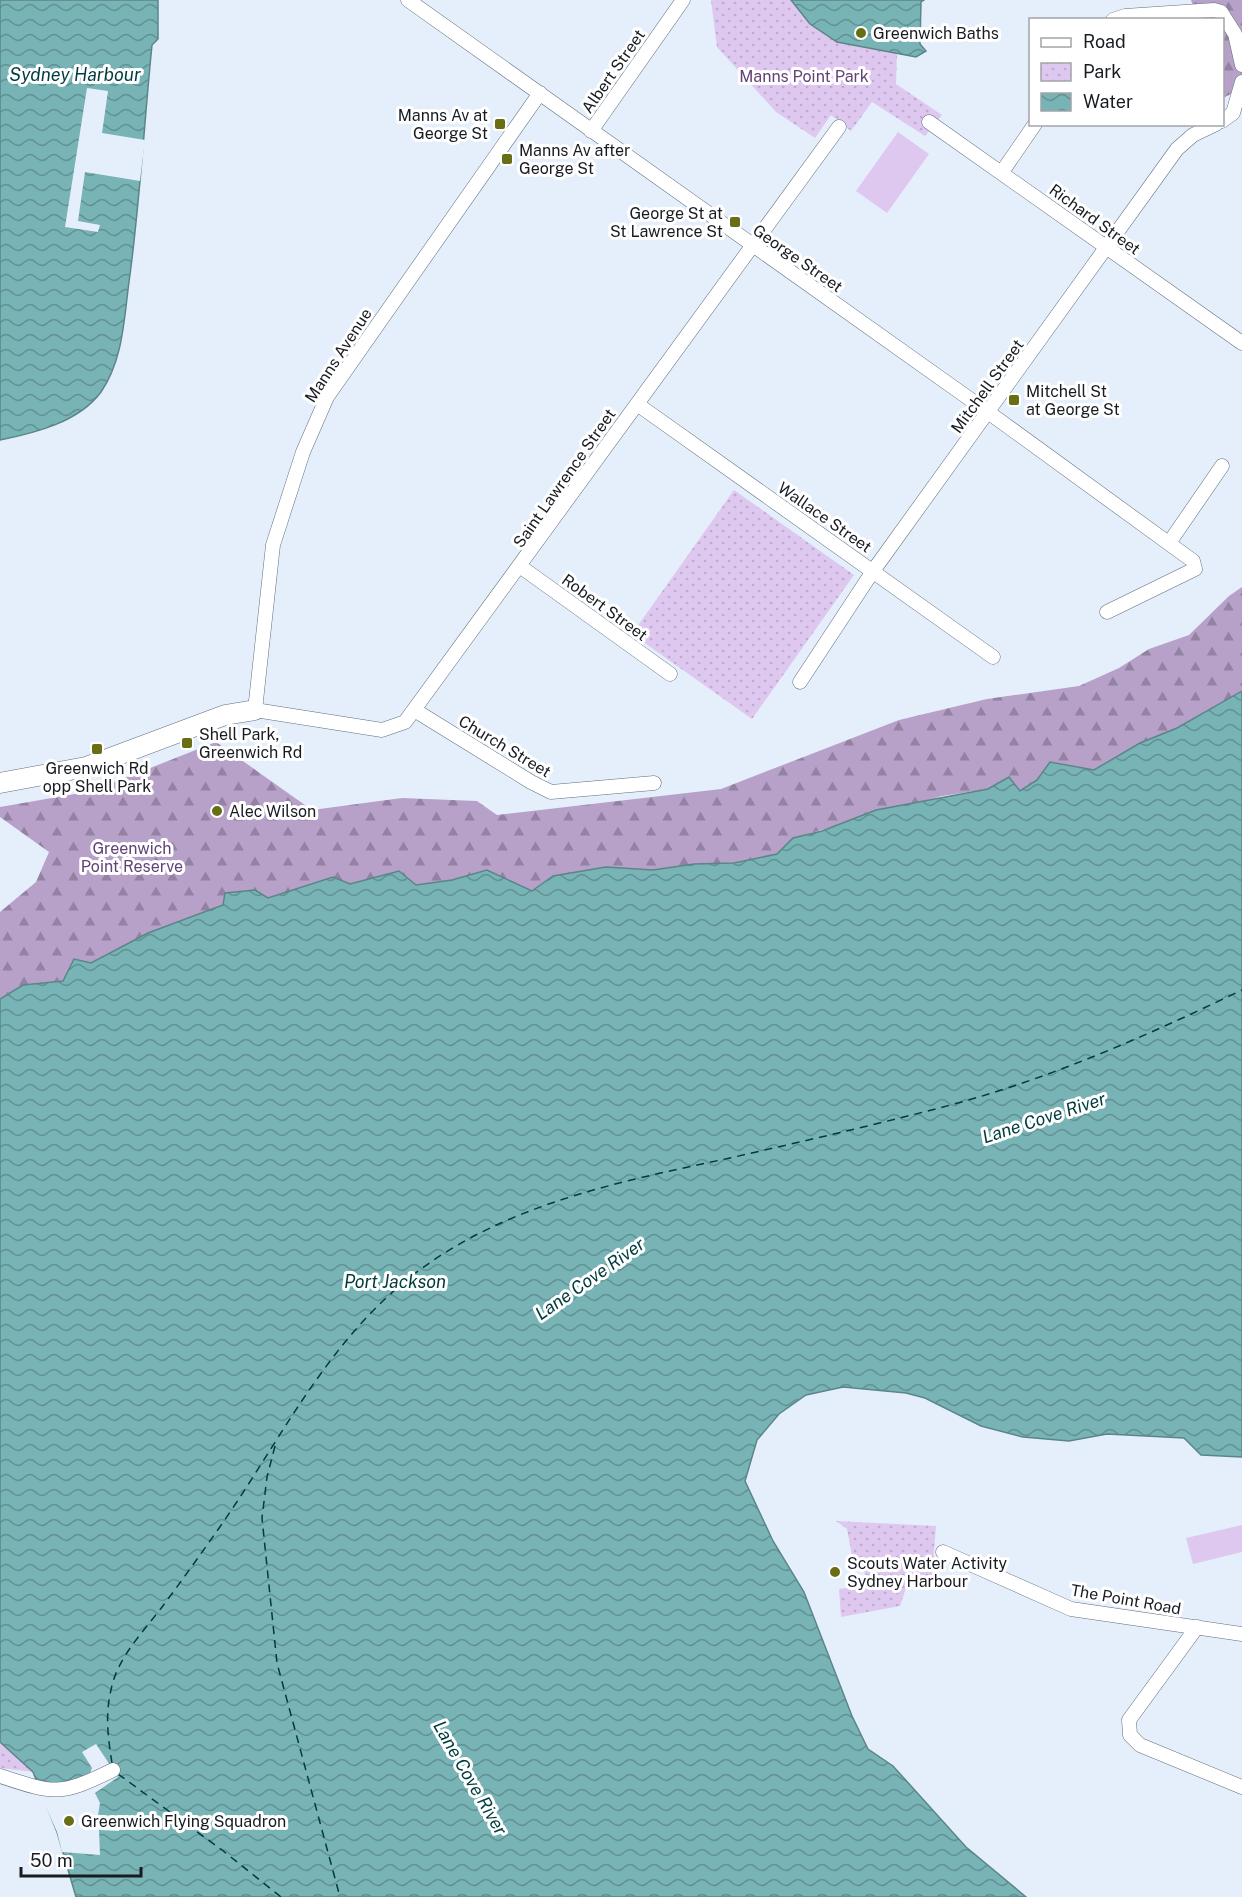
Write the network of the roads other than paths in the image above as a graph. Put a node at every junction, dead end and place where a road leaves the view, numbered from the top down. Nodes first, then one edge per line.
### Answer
1 (408, 0) edge
2 (683, 0) edge
3 (1119, 18) edge
4 (1242, 65) edge
5 (1242, 82) edge
6 (540, 93) junction
7 (1226, 119) edge
8 (929, 122) dead end
9 (1034, 126) edge
10 (1212, 126) edge
11 (839, 127) dead end
12 (591, 131) junction
13 (1002, 172) junction
14 (752, 245) junction
15 (1106, 248) junction
16 (1242, 343) edge
17 (637, 404) junction
18 (988, 412) junction
19 (1222, 466) dead end
20 (1169, 543) junction
21 (520, 567) junction
22 (873, 571) junction
23 (1107, 612) dead end
24 (993, 657) dead end
25 (670, 674) dead end
26 (800, 682) dead end
27 (255, 710) junction
28 (416, 711) junction
29 (0, 783) edge
30 (654, 783) dead end
31 (943, 1552) dead end
32 (1197, 1627) junction
33 (1242, 1634) edge
34 (112, 1770) dead end
35 (0, 1776) edge
36 (1242, 1787) edge

1 - 6 street, George Street
2 - 12 street, Albert Street
3 - 4 street
5 - 7 street
6 - 12 street, George Street
6 - 27 street, Manns Avenue
8 - 13 street, Richard Street
9 - 13 street
10 - 15 street, Mitchell Street
11 - 14 street, Saint Lawrence Street
12 - 14 street, George Street
13 - 15 street, Richard Street
14 - 17 street, Saint Lawrence Street
14 - 18 street, George Street
15 - 16 street, Richard Street
15 - 18 street, Mitchell Street
17 - 21 street, Saint Lawrence Street
17 - 22 street, Wallace Street
18 - 20 street, George Street
18 - 22 street, Mitchell Street
19 - 20 street
20 - 23 street, George Street
21 - 25 street, Robert Street
21 - 28 street, Saint Lawrence Street
22 - 24 street, Wallace Street
22 - 26 street, Mitchell Street
27 - 28 street, Saint Lawrence Street
27 - 29 street
28 - 30 street, Church Street
31 - 32 street, The Point Road
32 - 33 street, The Point Road
32 - 36 street
34 - 35 street

